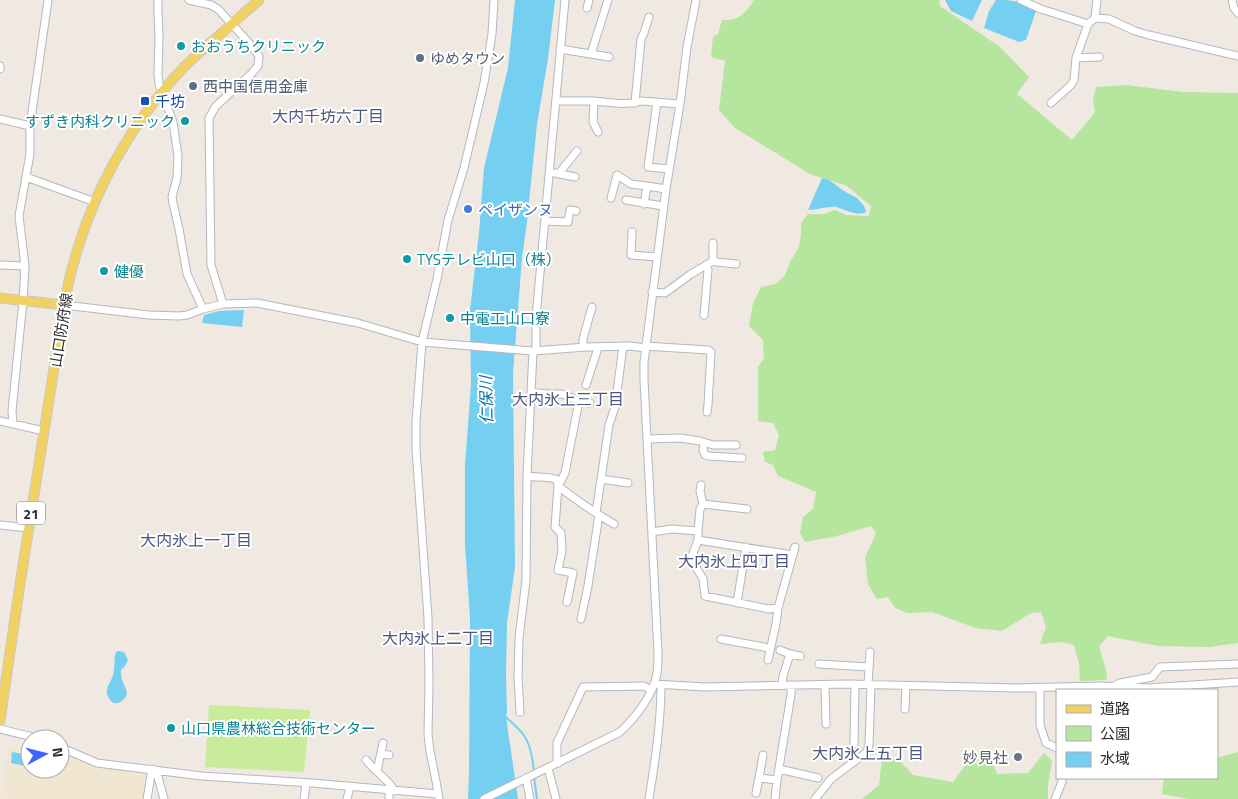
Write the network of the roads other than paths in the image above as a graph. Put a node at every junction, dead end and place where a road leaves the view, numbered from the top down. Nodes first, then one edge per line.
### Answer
1 (48, 0) edge
2 (158, 0) edge
3 (189, 0) edge
4 (259, 0) edge
5 (494, 0) edge
6 (565, 0) edge
7 (608, 0) edge
8 (696, 0) edge
9 (1021, 0) edge
10 (1097, 0) edge
11 (1232, 0) edge
12 (1238, 13) edge
13 (649, 18) dead end
14 (1095, 18) junction
15 (232, 24) junction
16 (1088, 24) junction
17 (560, 49) junction
18 (591, 54) junction
19 (1238, 56) edge
20 (610, 57) dead end
21 (1076, 58) junction
22 (1099, 58) dead end
23 (162, 92) junction
24 (556, 101) junction
25 (594, 101) junction
26 (657, 102) junction
27 (635, 103) junction
28 (1050, 103) dead end
29 (680, 104) junction
30 (0, 119) edge
31 (30, 126) junction
32 (598, 132) dead end
33 (577, 151) dead end
34 (669, 169) junction
35 (550, 172) junction
36 (559, 174) junction
37 (576, 177) dead end
38 (26, 178) junction
39 (647, 186) junction
40 (666, 189) junction
41 (611, 198) dead end
42 (626, 200) dead end
43 (95, 202) junction
44 (644, 204) junction
45 (663, 206) junction
46 (576, 211) dead end
47 (545, 221) junction
48 (632, 232) dead end
49 (712, 243) dead end
50 (657, 257) junction
51 (709, 263) junction
52 (736, 264) dead end
53 (0, 265) edge
54 (25, 266) junction
55 (652, 292) junction
56 (0, 298) edge
57 (23, 301) junction
58 (223, 304) junction
59 (64, 305) junction
60 (592, 307) dead end
61 (203, 309) junction
62 (704, 314) dead end
63 (422, 342) junction
64 (623, 346) junction
65 (583, 347) junction
66 (597, 347) junction
67 (645, 347) junction
68 (533, 351) junction
69 (586, 385) dead end
70 (531, 392) junction
71 (579, 401) junction
72 (590, 403) dead end
73 (707, 412) dead end
74 (0, 421) edge
75 (12, 424) junction
76 (44, 431) junction
77 (648, 439) junction
78 (704, 443) junction
79 (736, 445) dead end
80 (742, 458) dead end
81 (527, 476) junction
82 (602, 479) junction
83 (628, 483) dead end
84 (701, 485) dead end
85 (558, 486) junction
86 (703, 504) junction
87 (747, 509) dead end
88 (598, 514) junction
89 (614, 524) dead end
90 (0, 525) edge
91 (29, 528) junction
92 (698, 531) junction
93 (652, 532) junction
94 (698, 540) junction
95 (746, 547) junction
96 (796, 548) dead end
97 (793, 555) junction
98 (567, 602) dead end
99 (737, 603) junction
100 (778, 608) junction
101 (581, 619) dead end
102 (721, 639) dead end
103 (770, 649) junction
104 (780, 650) dead end
105 (870, 652) dead end
106 (790, 654) junction
107 (800, 656) dead end
108 (768, 660) dead end
109 (819, 664) dead end
110 (1238, 664) edge
111 (869, 667) junction
112 (1238, 682) edge
113 (855, 684) junction
114 (791, 685) junction
115 (826, 685) junction
116 (869, 685) junction
117 (655, 686) junction
118 (782, 686) junction
119 (906, 686) junction
120 (1114, 687) junction
121 (1040, 688) junction
122 (905, 709) dead end
123 (520, 712) dead end
124 (0, 722) edge
125 (826, 724) dead end
126 (0, 729) edge
127 (20, 734) edge
128 (383, 743) dead end
129 (854, 744) dead end
130 (1056, 748) edge
131 (70, 751) edge
132 (381, 754) junction
133 (763, 755) dead end
134 (389, 756) dead end
135 (366, 760) dead end
136 (558, 763) junction
137 (548, 768) junction
138 (154, 769) junction
139 (779, 770) junction
140 (377, 771) junction
141 (759, 778) junction
142 (818, 778) dead end
143 (1062, 779) edge
144 (523, 780) junction
145 (777, 780) junction
146 (306, 784) junction
147 (350, 787) junction
148 (392, 791) junction
149 (756, 793) dead end
150 (438, 797) edge
151 (147, 799) edge
152 (164, 799) edge
153 (304, 799) edge
154 (347, 799) edge
155 (389, 799) edge
156 (484, 799) edge
157 (530, 799) edge
158 (556, 799) edge
159 (650, 799) edge
160 (775, 799) edge
161 (814, 799) edge
162 (1055, 799) edge

1 - 31 street
2 - 23 street
3 - 15 street
4 - 15 main road, 山口防府線 / 21
5 - 63 street
6 - 17 street
7 - 18 street
8 - 29 street
9 - 16 street
10 - 14 street
11 - 12 street
13 - 27 street
14 - 16 street
14 - 19 street
15 - 23 main road, 山口防府線 / 21
15 - 58 street
16 - 21 street
17 - 18 street
17 - 24 street
18 - 20 street
21 - 22 street
21 - 28 street
23 - 43 main road, 山口防府線 / 21
23 - 61 street
24 - 25 street
24 - 35 street
25 - 27 street
25 - 32 street
26 - 27 street
26 - 29 street
26 - 34 street
29 - 34 street
30 - 31 street
31 - 38 street
33 - 36 street
34 - 40 street
35 - 36 street
35 - 47 street
36 - 37 street
38 - 43 street
38 - 54 street
39 - 40 street
39 - 41 street
39 - 44 street
40 - 45 street
42 - 44 street
43 - 59 main road, 山口防府線 / 21
44 - 45 street
45 - 50 street
46 - 47 street
47 - 68 street
48 - 50 street
49 - 51 street
50 - 55 street
51 - 52 street
51 - 55 street
51 - 62 street
53 - 54 street
54 - 57 street
55 - 67 street
56 - 57 main road
57 - 59 main road
57 - 75 street
58 - 61 street
58 - 63 street
59 - 61 street
59 - 76 main road, 山口防府線 / 21
60 - 65 street
63 - 68 street
63 - 150 street
64 - 66 street
64 - 67 street
64 - 82 street
65 - 66 street
65 - 68 street
66 - 69 street
67 - 73 street
67 - 77 street
68 - 70 street
70 - 71 street
70 - 81 street
71 - 72 street
71 - 85 street
74 - 75 street
75 - 76 street
76 - 91 main road, 山口防府線 / 21
77 - 78 street
77 - 93 street
78 - 79 street
78 - 80 street
81 - 85 street
81 - 123 street
82 - 83 street
82 - 88 street
84 - 86 street
85 - 88 street
85 - 98 street
86 - 87 street
86 - 92 street
88 - 89 street
88 - 101 street
90 - 91 street
91 - 124 main road, 山口防府線 / 21
92 - 93 street
92 - 94 street
93 - 117 street
94 - 95 street
94 - 99 street
95 - 97 street
95 - 99 street
96 - 97 street
97 - 100 street
99 - 100 street
100 - 103 street
102 - 103 street
103 - 108 street
104 - 106 street
105 - 111 street
106 - 107 street
106 - 118 street
109 - 111 street
110 - 120 street
111 - 116 street
112 - 120 street
113 - 115 street
113 - 116 street
113 - 129 street
114 - 115 street
114 - 118 street
114 - 139 street
115 - 125 street
116 - 119 street
116 - 161 street
117 - 118 street
117 - 136 street
117 - 136 street
117 - 159 street
119 - 121 street
119 - 122 street
120 - 121 street
121 - 130 street
126 - 127 street
128 - 132 street
131 - 138 street
132 - 134 street
132 - 140 street
133 - 141 street
135 - 140 street
136 - 137 street
137 - 144 street
137 - 158 street
138 - 146 street
138 - 151 street
138 - 152 street
139 - 142 street
139 - 145 street
140 - 148 street
141 - 145 street
141 - 149 street
143 - 162 street
144 - 156 street
144 - 157 street
145 - 160 street
146 - 147 street
146 - 153 street
147 - 148 street
147 - 154 street
148 - 150 street
148 - 155 street

